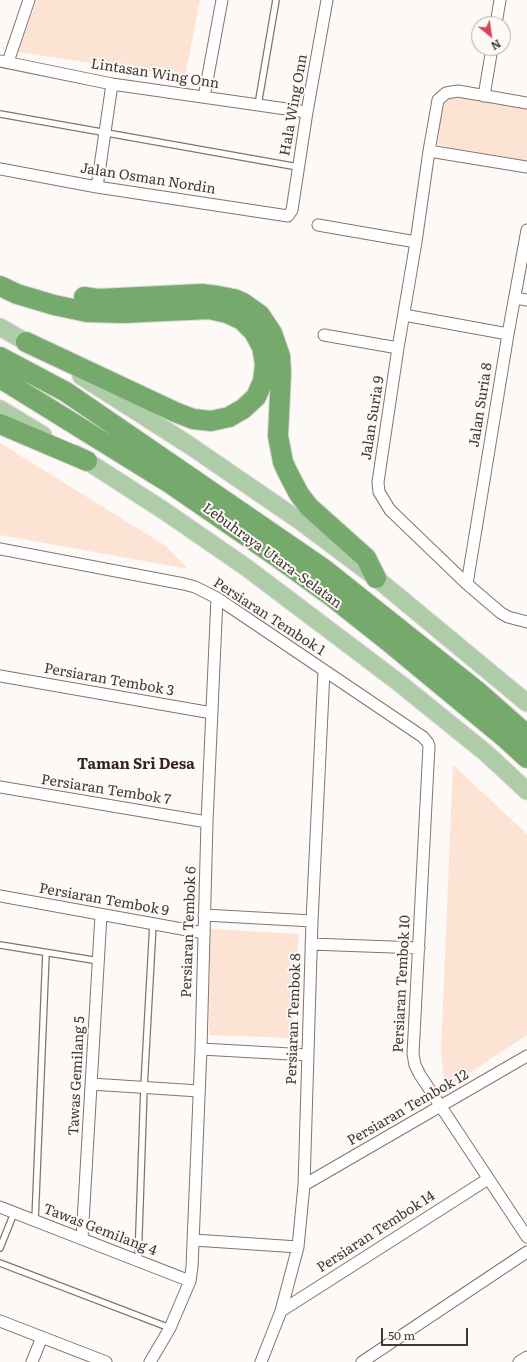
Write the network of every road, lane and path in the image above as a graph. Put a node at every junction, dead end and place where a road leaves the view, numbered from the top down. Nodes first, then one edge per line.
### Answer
1 (29, 0) edge
2 (222, 0) edge
3 (276, 0) edge
4 (328, 0) edge
5 (500, 0) edge
6 (497, 16) edge
7 (491, 56) edge
8 (4, 61) edge
9 (112, 84) junction
10 (484, 96) junction
11 (204, 97) junction
12 (527, 104) edge
13 (258, 105) junction
14 (307, 112) junction
15 (0, 114) edge
16 (105, 134) junction
17 (429, 151) junction
18 (298, 167) junction
19 (527, 167) edge
20 (0, 169) edge
21 (97, 187) junction
22 (290, 215) joint
23 (318, 225) dead end
24 (527, 230) edge
25 (416, 242) junction
26 (0, 272) edge
27 (0, 286) edge
28 (515, 298) junction
29 (527, 300) edge
30 (404, 315) junction
31 (0, 327) edge
32 (508, 334) junction
33 (324, 335) dead end
34 (26, 342) junction
35 (398, 348) junction
36 (0, 356) edge
37 (0, 378) edge
38 (0, 409) edge
39 (0, 424) edge
40 (88, 461) junction
41 (0, 549) edge
42 (376, 578) junction
43 (467, 584) junction
44 (217, 598) junction
45 (527, 622) edge
46 (324, 671) junction
47 (0, 676) edge
48 (527, 702) edge
49 (212, 713) junction
50 (527, 734) edge
51 (429, 746) joint
52 (527, 758) edge
53 (0, 787) edge
54 (527, 791) edge
55 (207, 822) junction
56 (0, 896) edge
57 (102, 915) junction
58 (204, 915) junction
59 (312, 921) junction
60 (153, 924) junction
61 (204, 933) junction
62 (312, 944) junction
63 (0, 945) edge
64 (419, 948) junction
65 (46, 953) junction
66 (99, 961) junction
67 (201, 1049) junction
68 (308, 1055) junction
69 (527, 1056) edge
70 (91, 1084) junction
71 (144, 1087) junction
72 (199, 1091) junction
73 (441, 1106) junction
74 (488, 1179) junction
75 (304, 1185) junction
76 (0, 1207) edge
77 (14, 1213) junction
78 (35, 1221) junction
79 (527, 1237) edge
80 (82, 1239) junction
81 (194, 1240) junction
82 (298, 1247) junction
83 (0, 1248) edge
84 (527, 1252) edge
85 (138, 1261) junction
86 (0, 1263) edge
87 (190, 1281) junction
88 (281, 1311) junction
89 (0, 1321) edge
90 (170, 1328) junction
91 (42, 1337) junction
92 (527, 1357) edge
93 (32, 1362) edge
94 (106, 1362) edge
95 (150, 1362) edge
96 (261, 1362) edge
97 (362, 1362) edge
98 (519, 1362) edge

1 - 8 street
2 - 11 street
3 - 13 lane
4 - 14 street, Hala Wing Onn
5 - 6 street
7 - 10 street
8 - 9 street, Lintasan Wing Onn
9 - 11 street, Lintasan Wing Onn
9 - 16 street
10 - 12 street, Jalan Suria 9
10 - 17 street, Jalan Suria 9
11 - 13 street, Lintasan Wing Onn
13 - 14 street, Lintasan Wing Onn
14 - 18 street, Hala Wing Onn
15 - 16 lane
16 - 18 lane
16 - 21 street
17 - 19 street
17 - 25 street, Jalan Suria 9
18 - 22 street, Hala Wing Onn
20 - 21 street, Jalan Osman Nordin
21 - 22 street, Jalan Osman Nordin
23 - 25 street
24 - 28 street, Jalan Suria 8
25 - 30 street, Jalan Suria 9
26 - 42 highway
27 - 34 highway
28 - 29 street
28 - 32 street, Jalan Suria 8
30 - 32 street
30 - 35 street, Jalan Suria 9
31 - 34 main road
32 - 43 street, Jalan Suria 8
33 - 35 street
34 - 42 main road
35 - 43 street, Jalan Suria 9
36 - 50 highway, Lebuhraya Utara–Selatan
37 - 52 highway, Lebuhraya Utara–Selatan
38 - 40 main road
39 - 40 highway
40 - 54 main road
41 - 44 street, Persiaran Tembok 1
42 - 48 main road
43 - 45 street, Jalan Suria 9
44 - 46 street, Persiaran Tembok 1
44 - 49 street, Persiaran Tembok 6
46 - 51 street, Persiaran Tembok 1
46 - 59 street, Persiaran Tembok 8
47 - 49 street, Persiaran Tembok 3
49 - 55 street, Persiaran Tembok 6
51 - 64 street, Persiaran Tembok 10
53 - 55 street, Persiaran Tembok 7
55 - 58 street, Persiaran Tembok 6
56 - 57 street, Persiaran Tembok 9
57 - 60 street, Persiaran Tembok 9
57 - 66 street, Tawas Gemilang 5
58 - 59 street
58 - 61 street, Persiaran Tembok 6
59 - 62 street, Persiaran Tembok 8
60 - 61 street, Persiaran Tembok 9
60 - 71 lane
61 - 67 street, Persiaran Tembok 6
62 - 64 street
62 - 68 street, Persiaran Tembok 8
63 - 65 lane
64 - 73 street, Persiaran Tembok 10
65 - 66 lane
65 - 78 lane
66 - 70 street, Tawas Gemilang 5
67 - 68 street
67 - 72 street, Persiaran Tembok 6
68 - 75 street, Persiaran Tembok 8
69 - 73 street, Persiaran Tembok 12
70 - 71 street
70 - 80 street, Tawas Gemilang 5
71 - 72 street
71 - 85 lane
72 - 81 street, Persiaran Tembok 6
73 - 74 street, Persiaran Tembok 10
73 - 75 street, Persiaran Tembok 12
74 - 79 street, Persiaran Tembok 10
74 - 88 street, Persiaran Tembok 14
75 - 82 street, Persiaran Tembok 8
76 - 77 street, Tawas Gemilang 4
77 - 78 street, Tawas Gemilang 4
77 - 83 lane
78 - 80 street, Tawas Gemilang 4
80 - 85 street, Tawas Gemilang 4
81 - 82 street
81 - 87 street, Persiaran Tembok 6
82 - 88 street, Persiaran Tembok 8
84 - 97 street
85 - 87 street, Tawas Gemilang 4
86 - 90 lane
87 - 90 street, Persiaran Tembok 6
88 - 96 street, Persiaran Tembok 8
89 - 91 street
90 - 95 street, Persiaran Tembok 6
91 - 93 street
91 - 94 street
92 - 98 street

